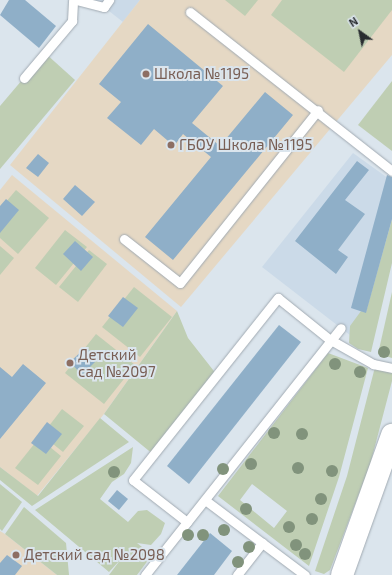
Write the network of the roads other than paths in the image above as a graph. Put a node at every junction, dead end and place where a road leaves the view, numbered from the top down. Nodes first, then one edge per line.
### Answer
1 (72, 0) edge
2 (76, 0) edge
3 (109, 0) edge
4 (190, 12) dead end
5 (24, 78) dead end
6 (318, 110) junction
7 (392, 171) edge
8 (124, 239) dead end
9 (341, 328) dead end
10 (329, 339) junction
11 (392, 368) edge
12 (392, 435) edge
13 (205, 500) junction
14 (187, 522) junction
15 (262, 543) junction
16 (145, 575) edge
17 (237, 575) edge
18 (306, 575) edge
19 (342, 575) edge

1 - 5 lane
2 - 3 lane
4 - 6 lane
6 - 7 lane
6 - 8 lane
9 - 10 lane
10 - 11 lane
10 - 13 lane
10 - 14 lane
12 - 19 street
13 - 14 lane
13 - 15 lane
14 - 16 lane
15 - 17 lane
15 - 18 lane

